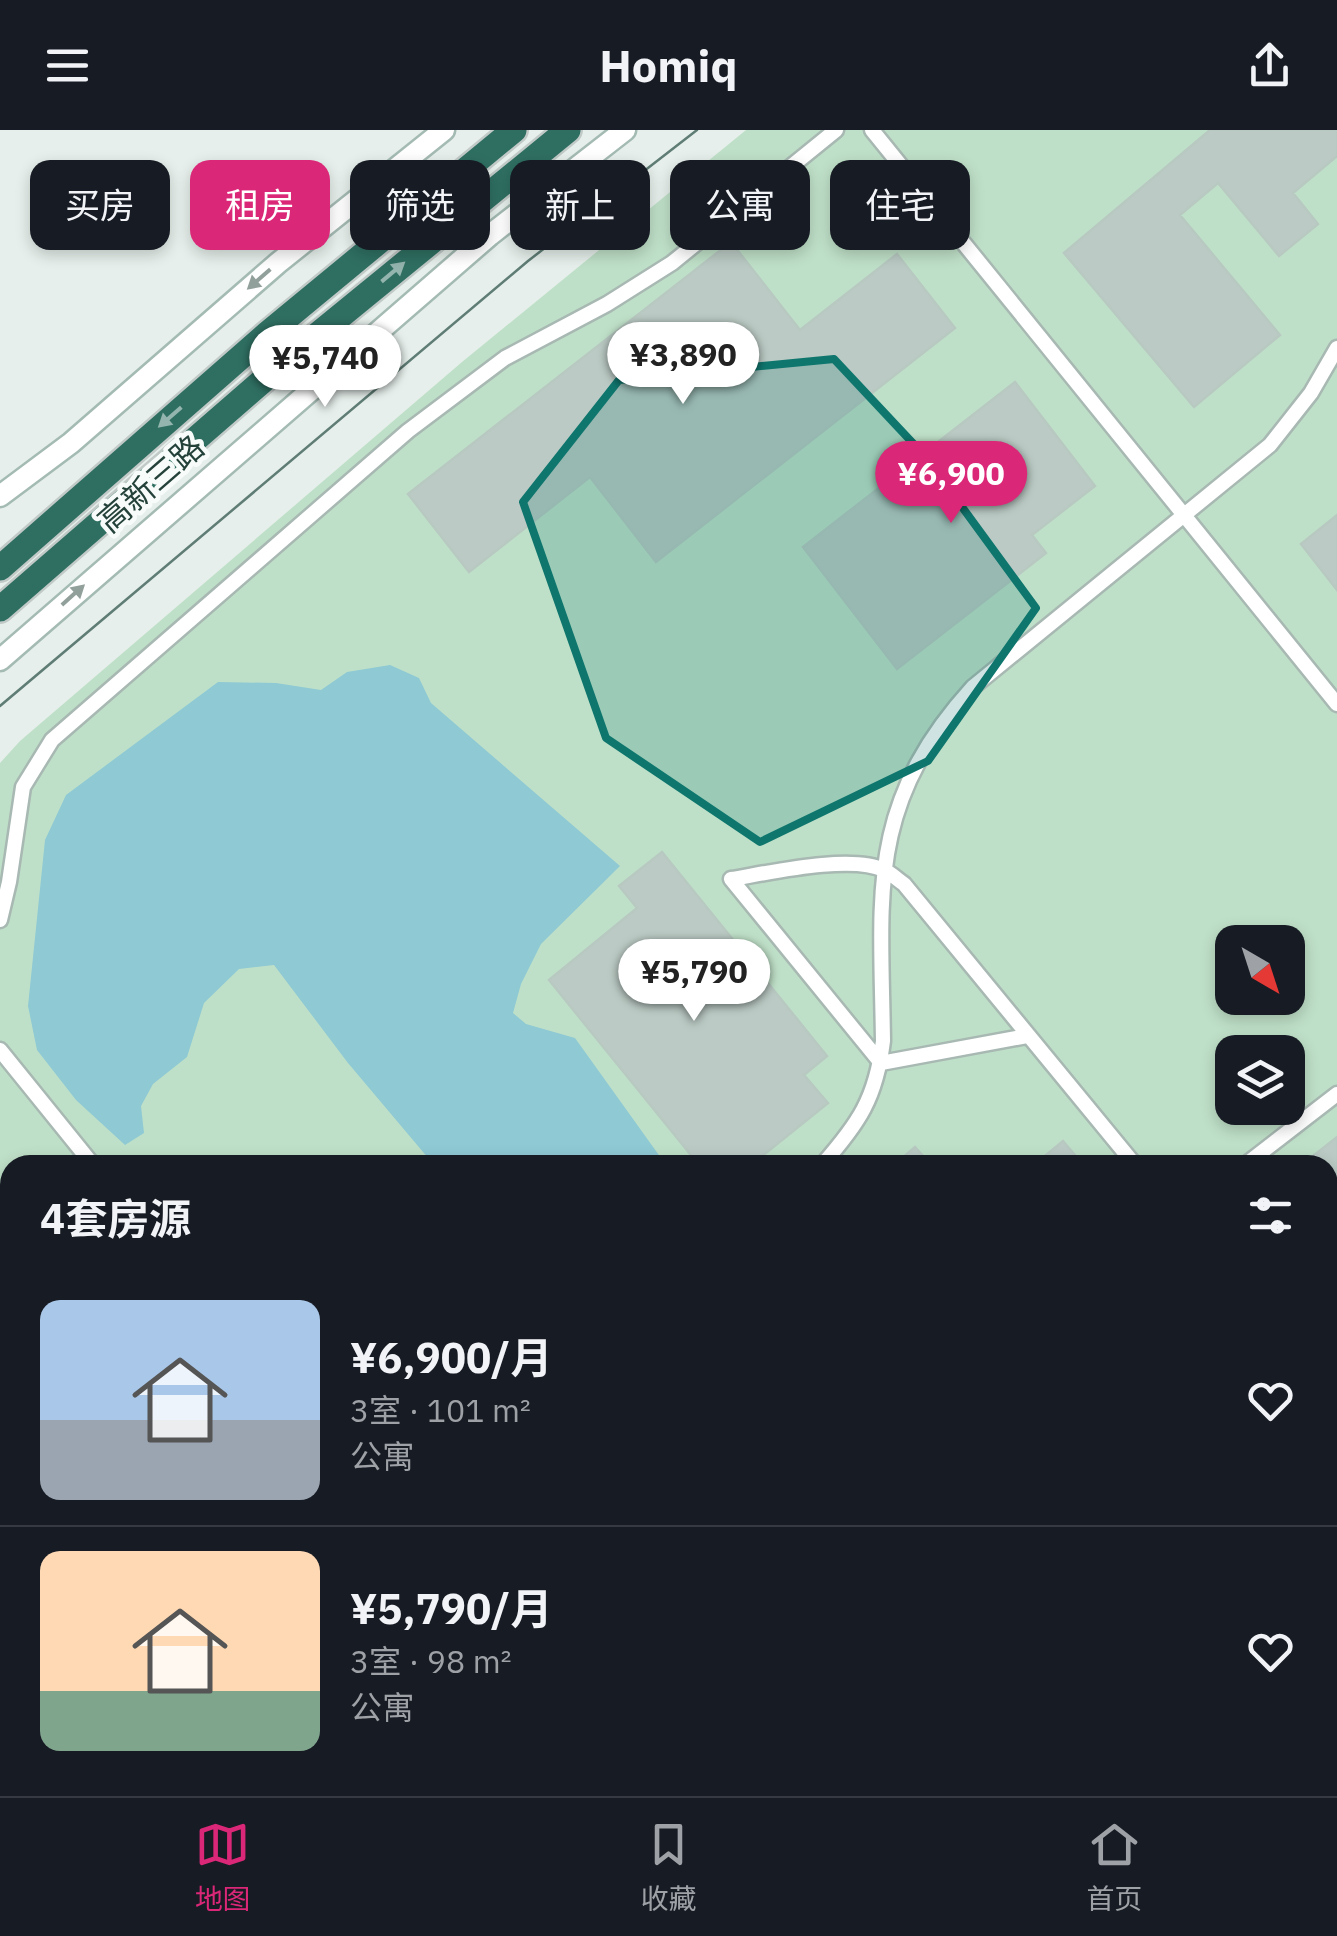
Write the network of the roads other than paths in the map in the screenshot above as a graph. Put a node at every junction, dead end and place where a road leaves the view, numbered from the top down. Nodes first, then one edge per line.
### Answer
1 (444, 130) edge
2 (514, 130) edge
3 (568, 130) edge
4 (625, 130) edge
5 (836, 130) edge
6 (872, 130) edge
7 (1337, 348) edge
8 (27, 476) junction
9 (0, 485) edge
10 (0, 496) edge
11 (1185, 516) junction
12 (0, 568) edge
13 (0, 609) edge
14 (0, 660) edge
15 (1337, 704) edge
16 (882, 868) junction
17 (0, 920) edge
18 (1027, 1036) junction
19 (0, 1050) edge
20 (880, 1063) junction
21 (1337, 1094) edge
22 (86, 1155) edge
23 (831, 1155) edge
24 (1127, 1155) edge
25 (1258, 1155) edge

1 -> 8 main road
2 -> 12 highway, 高新三路
13 -> 3 highway, 高新三路
14 -> 4 main road, 高新三路
5 - 17 street
6 - 11 street
7 - 11 street
8 - 9 main road
8 - 10 main road
11 - 15 street
11 - 16 street
16 - 18 street
16 - 20 street
16 - 20 street
18 - 20 street
18 - 24 street
19 - 22 street
20 - 23 street
21 - 25 street

